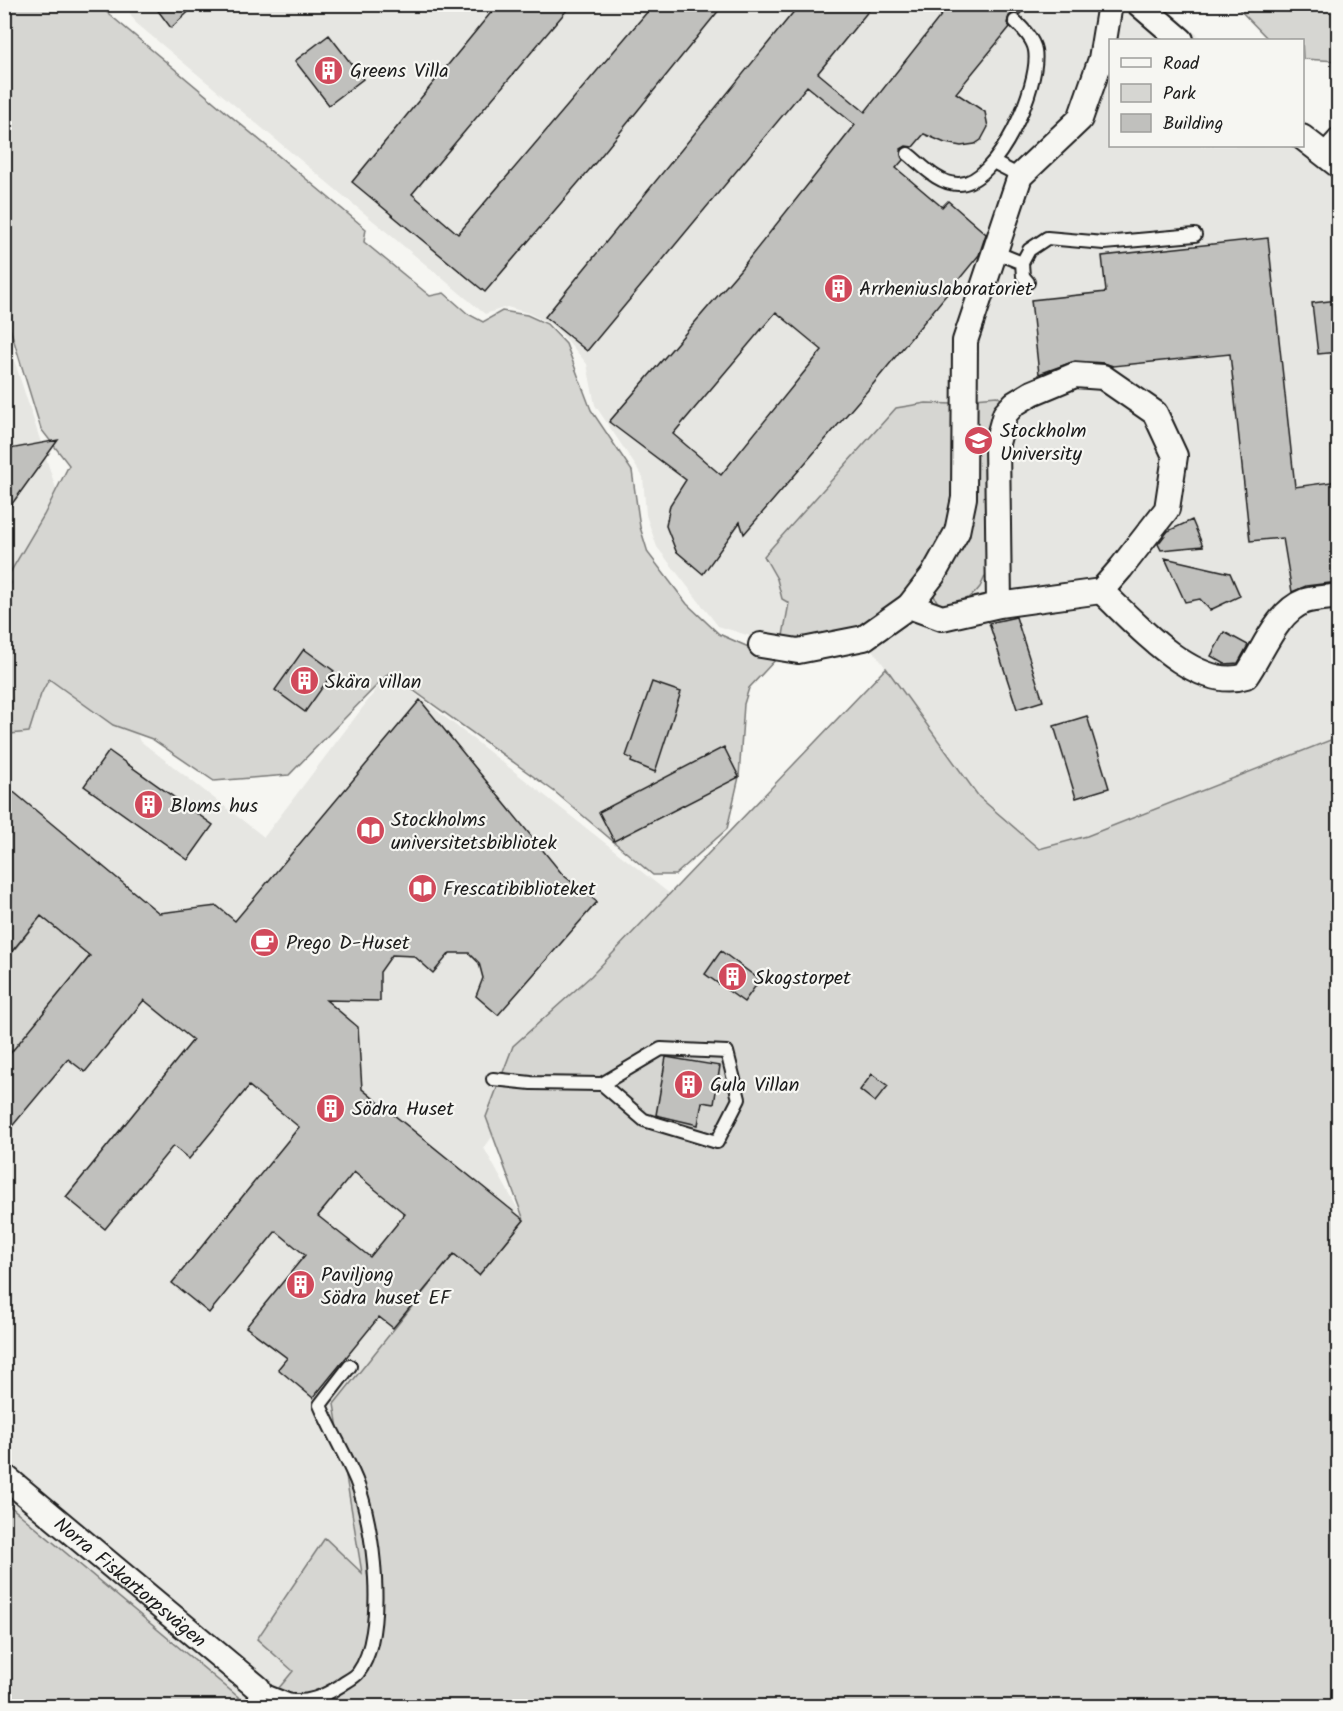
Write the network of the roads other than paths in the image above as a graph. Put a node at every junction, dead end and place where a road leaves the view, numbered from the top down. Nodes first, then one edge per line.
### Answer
1 (1110, 4) edge
2 (1139, 4) edge
3 (1015, 21) dead end
4 (1180, 39) edge
5 (1338, 134) edge
6 (1304, 139) edge
7 (908, 154) dead end
8 (1330, 159) edge
9 (993, 162) junction
10 (1020, 176) junction
11 (1195, 235) dead end
12 (995, 252) junction
13 (1022, 263) junction
14 (1028, 282) dead end
15 (1101, 591) junction
16 (1338, 597) edge
17 (999, 605) junction
18 (909, 606) junction
19 (761, 645) dead end
20 (493, 1078) dead end
21 (602, 1084) junction
22 (350, 1366) dead end
23 (4, 1476) edge
24 (258, 1688) joint
25 (286, 1703) edge

1 - 10 street
2 - 4 street
3 - 9 lane
5 - 8 lane
6 - 8 street
7 - 9 lane
9 - 10 lane
10 - 12 street
11 - 13 lane
12 - 13 lane
12 - 18 street
13 - 14 lane
15 - 16 street
15 - 17 street
15 - 17 street
17 - 18 street
18 - 19 street
20 - 21 lane
21 - 21 lane
22 - 25 lane
23 - 24 street, Norra Fiskartorpsvägen
24 - 25 lane

